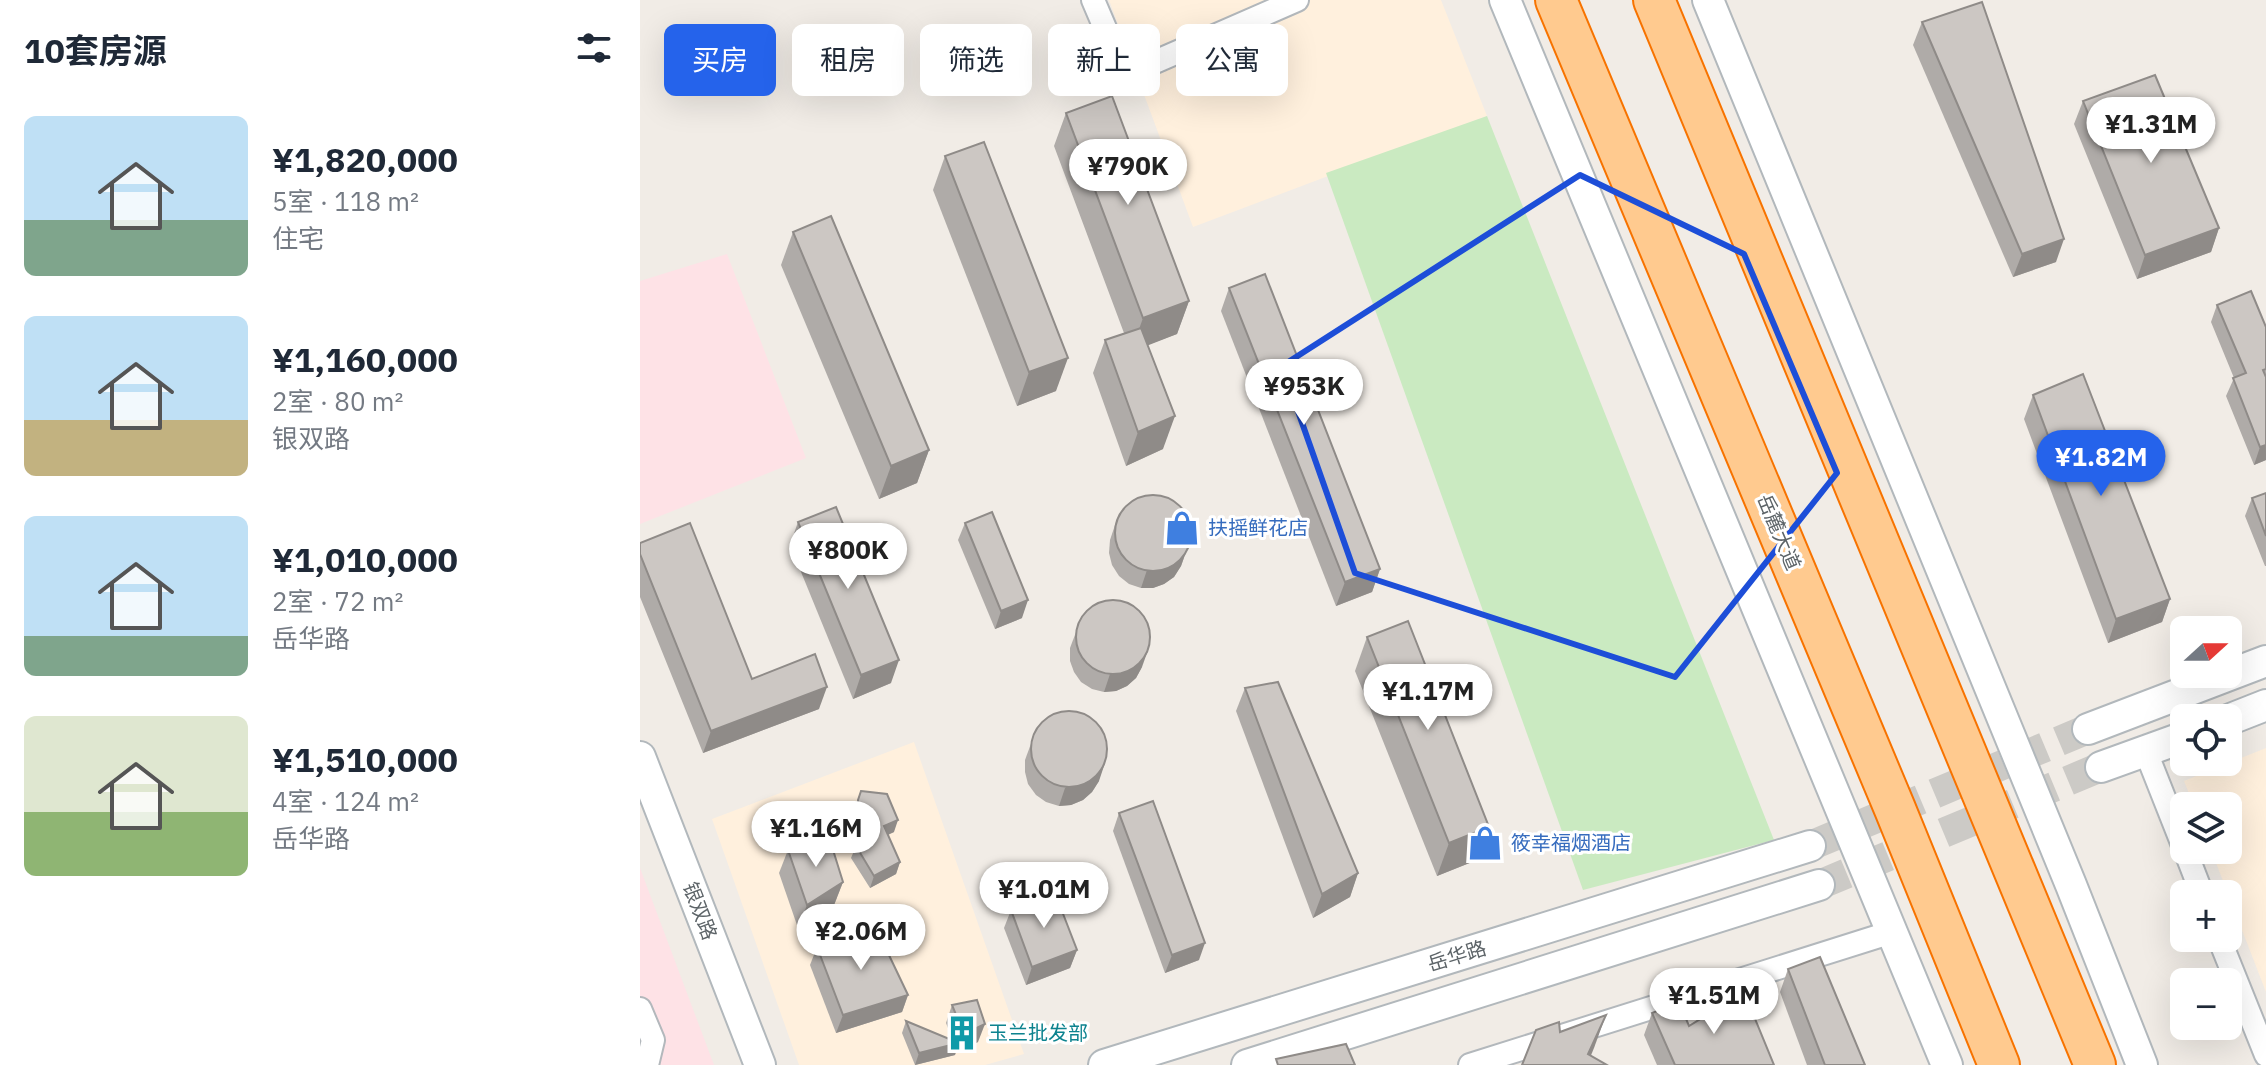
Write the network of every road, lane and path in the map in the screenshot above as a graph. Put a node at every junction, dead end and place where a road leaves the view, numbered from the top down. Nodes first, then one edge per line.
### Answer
1 (1093, 0) edge
2 (1297, 0) edge
3 (1505, 0) edge
4 (1556, 0) edge
5 (1654, 0) edge
6 (1708, 0) edge
7 (2266, 661) edge
8 (2266, 705) edge
9 (2242, 714) edge
10 (2088, 729) tunnel mouth
11 (2170, 743) edge
12 (2146, 752) junction
13 (640, 757) edge
14 (2101, 767) tunnel mouth
15 (2170, 813) edge
16 (1810, 846) tunnel mouth
17 (1819, 885) tunnel mouth
18 (1892, 932) junction
19 (2225, 952) edge
20 (640, 1009) edge
21 (2266, 1055) edge
22 (647, 1065) edge
23 (760, 1065) edge
24 (1104, 1065) edge
25 (1247, 1065) edge
26 (1470, 1065) edge
27 (1947, 1065) edge
28 (1999, 1065) edge
29 (2095, 1065) edge
30 (2142, 1065) edge

1 - 2 street
3 - 18 street
4 - 28 highway, 岳麓大道
5 - 29 highway
6 - 30 street
7 - 10 street
8 - 9 street
11 - 12 street
12 - 14 street
12 - 15 street
13 - 23 street, 银双路
16 - 24 street, 岳华路
17 - 25 street, 岳华路
18 - 26 street
18 - 27 street
19 - 21 street
20 - 22 street

